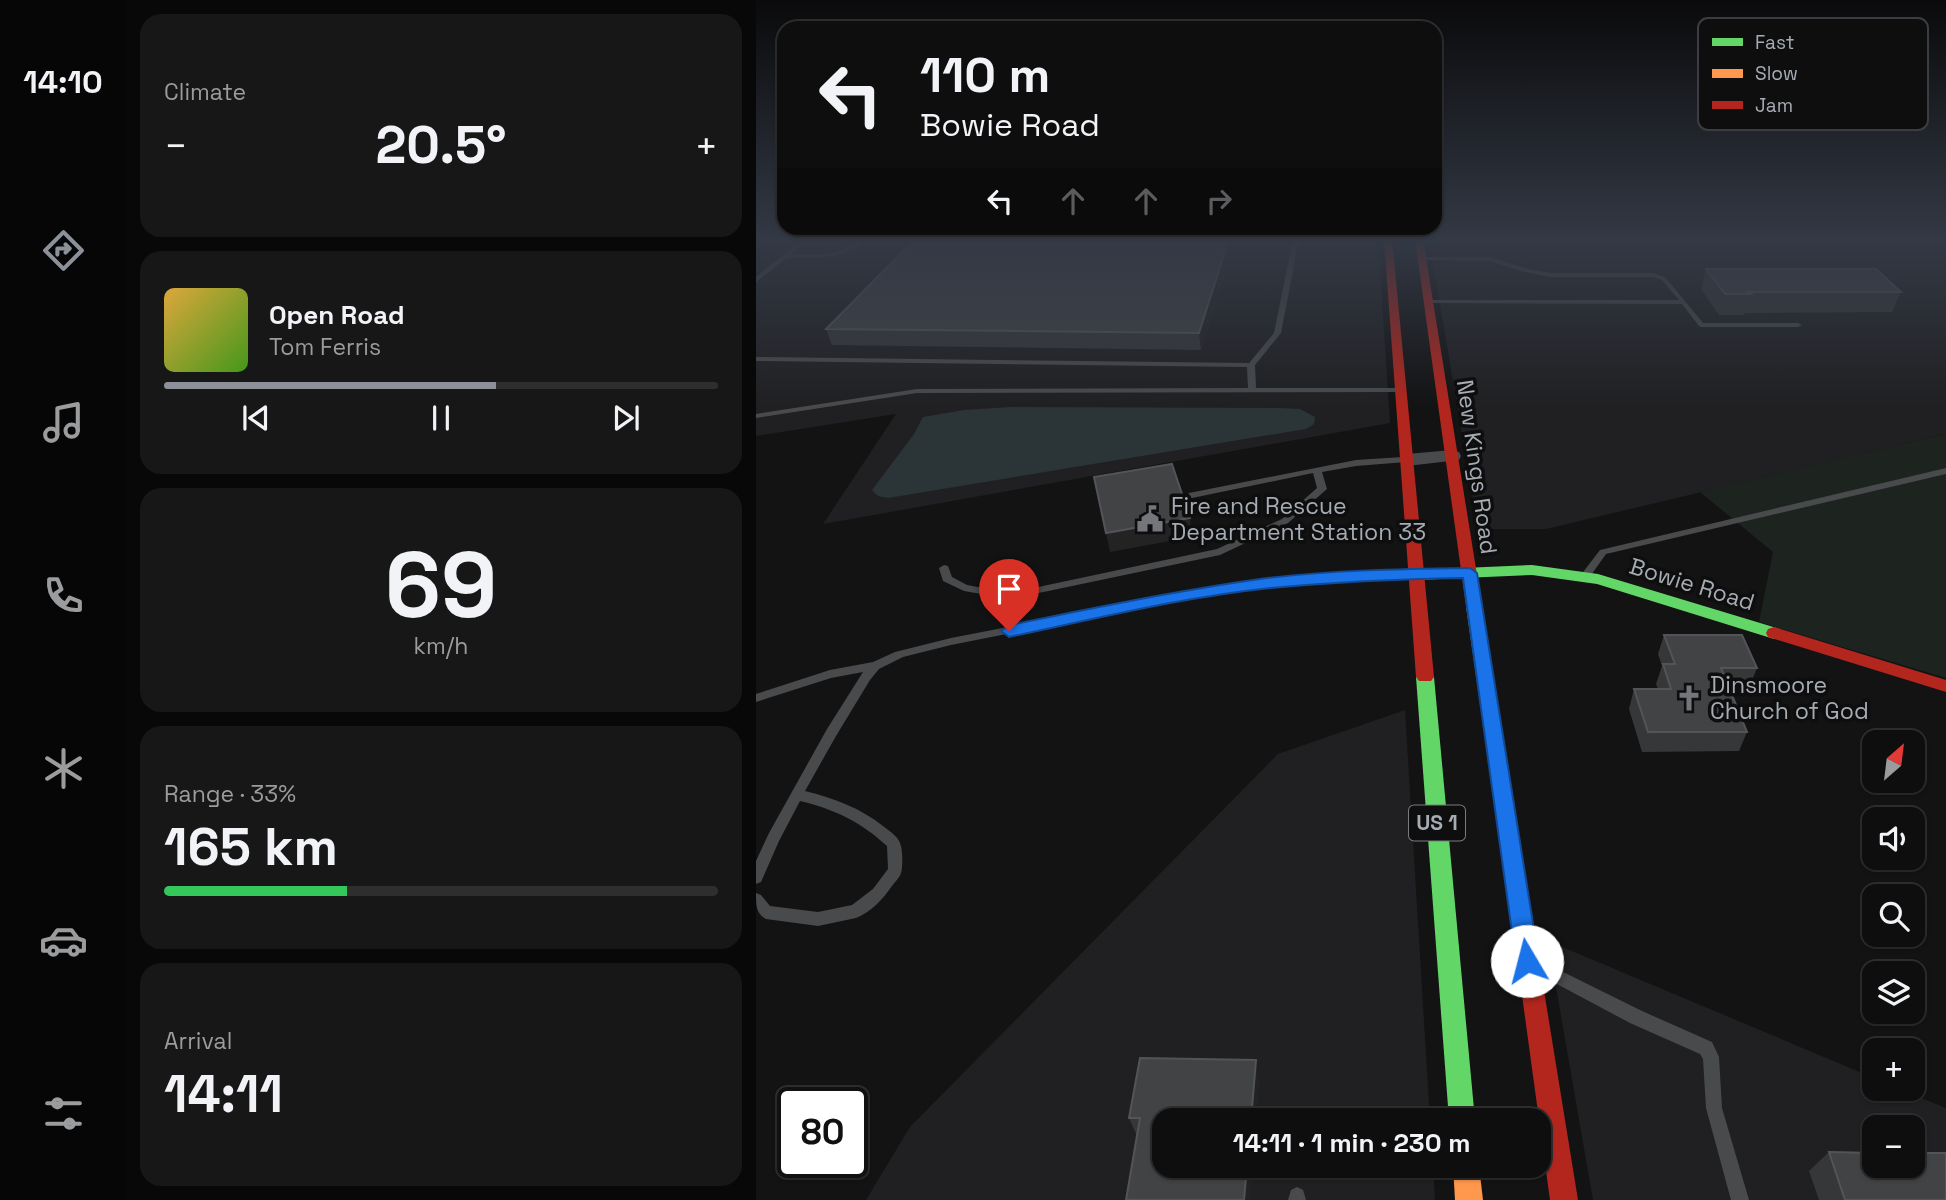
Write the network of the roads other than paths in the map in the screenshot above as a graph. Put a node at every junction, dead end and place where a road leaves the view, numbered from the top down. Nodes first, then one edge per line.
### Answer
1 (1285, 295) edge
2 (1393, 295) edge
3 (1428, 295) edge
4 (1678, 295) edge
5 (1429, 301) junction
6 (1684, 302) junction
7 (1798, 325) dead end
8 (756, 359) edge
9 (1251, 365) junction
10 (1252, 389) junction
11 (1401, 390) junction
12 (756, 416) edge
13 (1452, 456) junction
14 (1407, 460) junction
15 (1317, 470) junction
16 (1946, 471) edge
17 (1192, 495) dead end
18 (944, 568) dead end
19 (1470, 573) junction
20 (1417, 575) junction
21 (1585, 576) junction
22 (874, 666) junction
23 (1946, 686) edge
24 (756, 698) edge
25 (798, 795) junction
26 (756, 878) edge
27 (756, 900) edge
28 (1527, 961) junction
29 (1461, 1108) edge
30 (1467, 1178) edge
31 (1469, 1200) edge
32 (1564, 1200) edge
33 (1740, 1200) edge

1 - 9 lane
2 - 11 main road, US 1
3 - 5 main road, New Kings Road
4 - 6 lane
5 - 6 lane
5 - 13 main road, New Kings Road
6 - 7 lane
8 - 9 lane
9 - 10 lane
10 - 11 lane
10 - 12 lane
11 - 14 main road, US 1
13 - 14 street
13 - 19 main road, New Kings Road
14 - 15 lane
14 - 20 main road, US 1
15 - 17 lane
15 - 18 lane
16 - 21 lane
19 - 20 main road, Bowie Road
19 - 21 main road, Bowie Road
19 - 28 main road, New Kings Road
20 - 22 lane
20 - 29 main road, US 1
21 - 23 main road, Bowie Road
22 - 24 lane
22 - 25 lane
25 - 26 lane
25 - 27 lane
28 - 32 main road, New Kings Road
28 - 33 lane
30 - 31 main road

